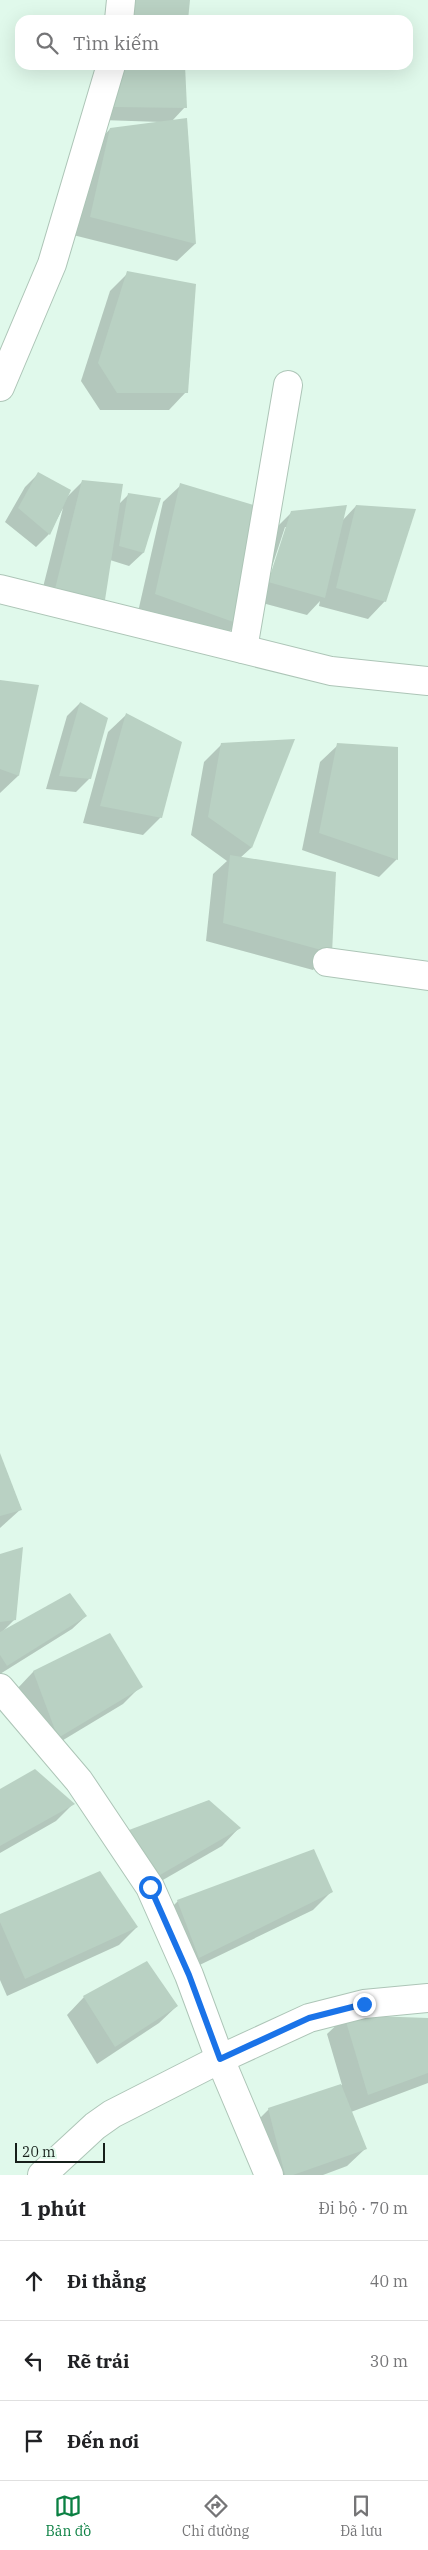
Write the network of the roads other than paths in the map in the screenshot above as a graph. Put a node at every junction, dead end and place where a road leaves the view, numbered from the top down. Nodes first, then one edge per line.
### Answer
1 (121, 0) edge
2 (119, 15) edge
3 (110, 70) edge
4 (288, 384) dead end
5 (0, 387) edge
6 (0, 589) edge
7 (243, 650) junction
8 (428, 681) edge
9 (327, 962) dead end
10 (428, 976) edge
11 (0, 1688) edge
12 (428, 1998) edge
13 (220, 2059) junction
14 (42, 2175) edge
15 (269, 2175) edge

1 - 2 street
3 - 5 street
4 - 7 street
6 - 7 street
7 - 8 street
9 - 10 street
11 - 13 street
12 - 13 street
13 - 14 street
13 - 15 street

